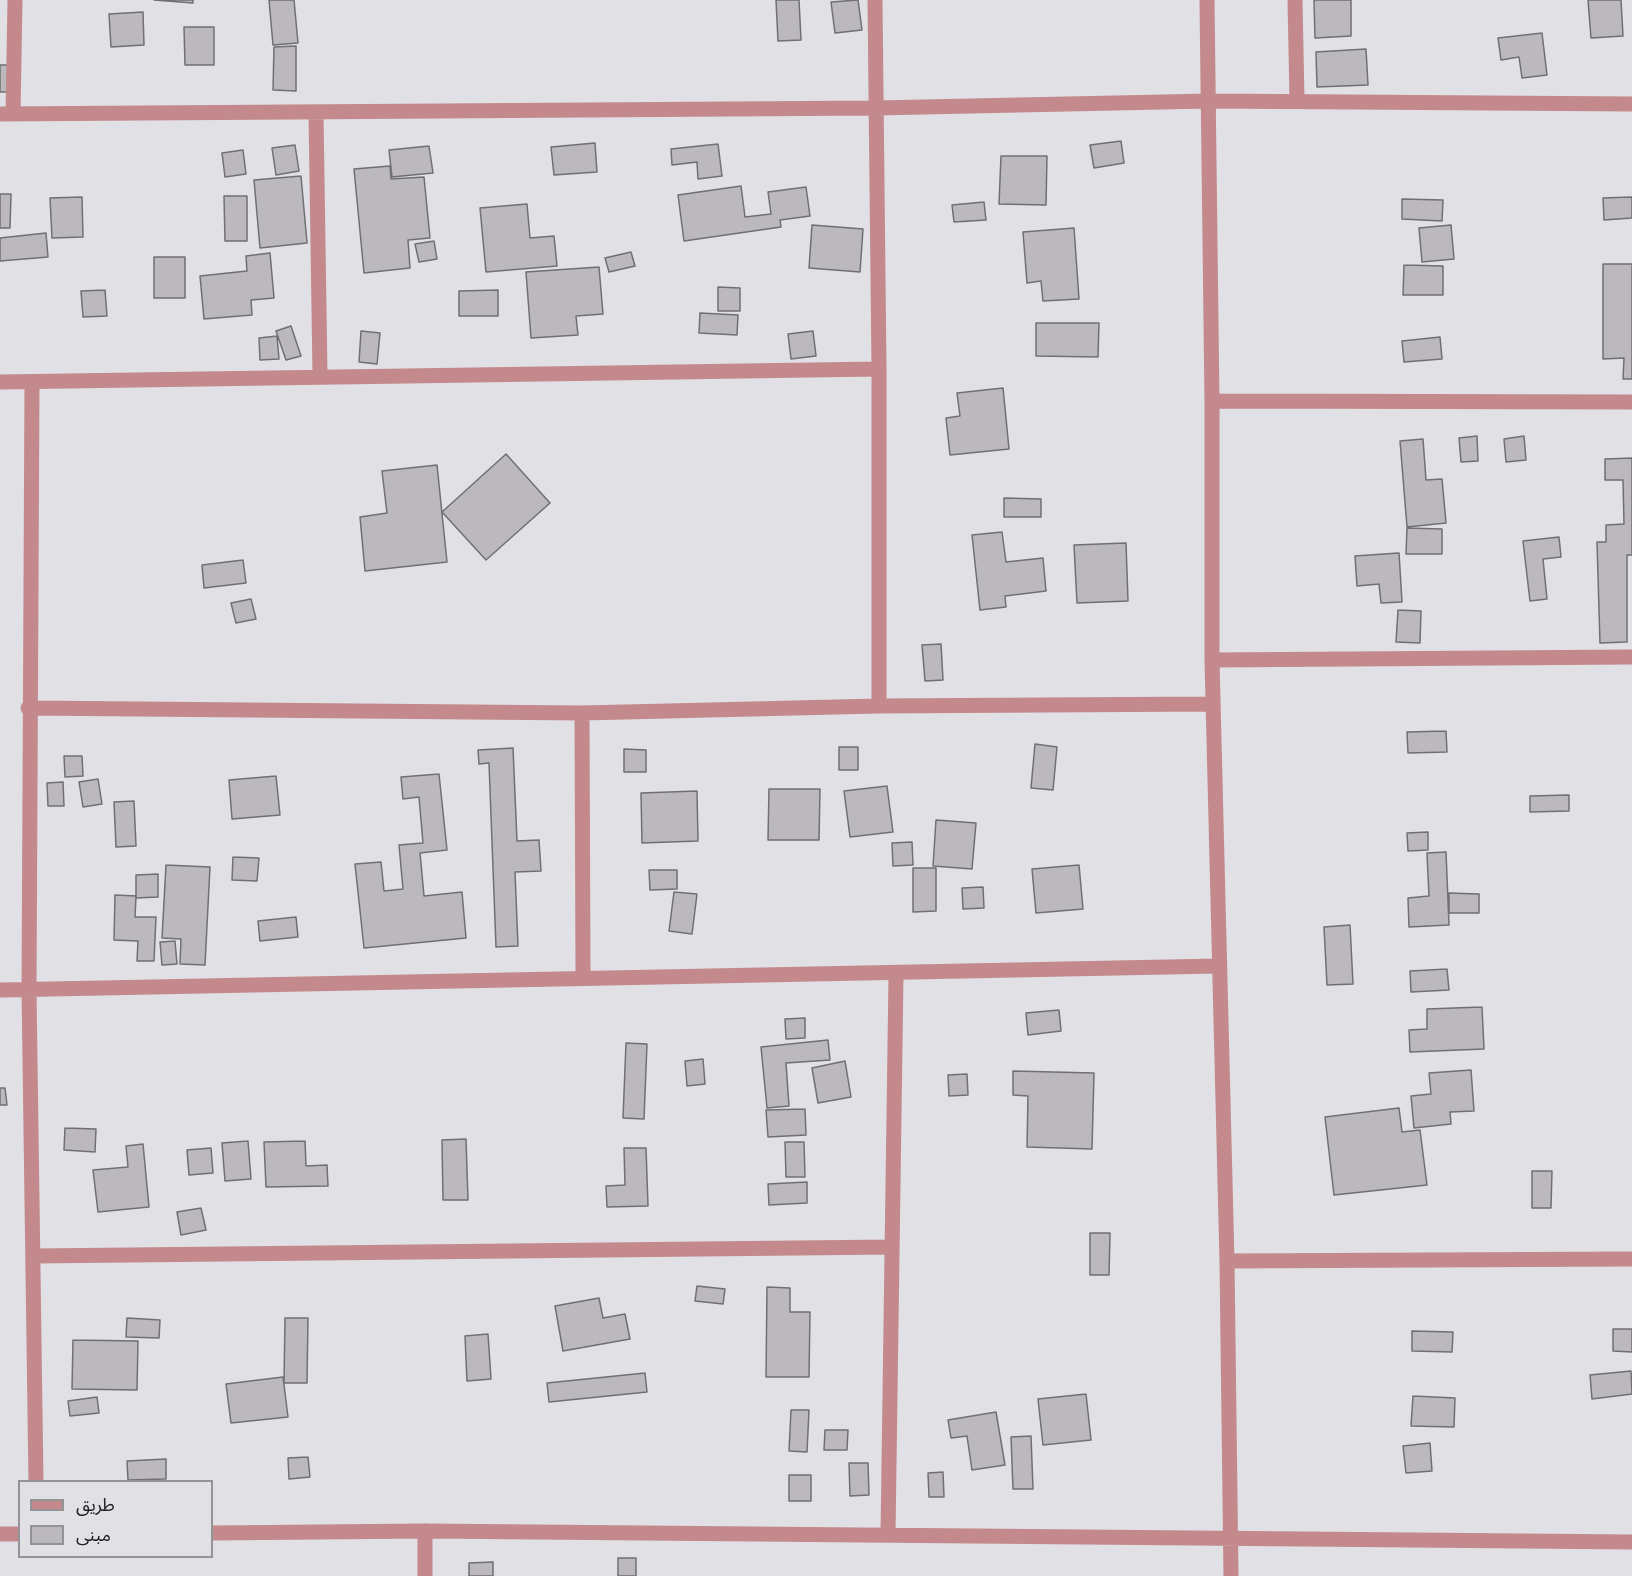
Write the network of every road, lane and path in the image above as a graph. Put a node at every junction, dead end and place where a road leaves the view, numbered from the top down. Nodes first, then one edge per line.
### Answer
1 (15, 0) edge
2 (875, 0) edge
3 (1207, 0) edge
4 (1295, 0) edge
5 (1297, 100) junction
6 (1210, 101) junction
7 (1632, 104) edge
8 (876, 108) junction
9 (7, 114) edge
10 (316, 114) junction
11 (879, 369) junction
12 (320, 375) junction
13 (0, 382) edge
14 (32, 382) junction
15 (1212, 401) junction
16 (1632, 402) edge
17 (1632, 657) edge
18 (1212, 660) junction
19 (1212, 704) junction
20 (879, 706) junction
21 (28, 708) junction
22 (582, 713) junction
23 (1218, 966) junction
24 (896, 975) junction
25 (583, 978) junction
26 (0, 990) edge
27 (29, 990) junction
28 (892, 1247) junction
29 (33, 1256) junction
30 (1632, 1259) edge
31 (1227, 1261) junction
32 (36, 1480) edge
33 (425, 1531) junction
34 (213, 1533) edge
35 (0, 1534) edge
36 (18, 1534) edge
37 (888, 1534) junction
38 (1231, 1538) junction
39 (1632, 1542) edge
40 (425, 1576) edge
41 (1231, 1576) edge

1 - 9 street
2 - 8 street
3 - 6 street
4 - 5 street
5 - 6 street
5 - 7 street
6 - 8 street
6 - 15 street
8 - 10 street
8 - 11 street
9 - 10 street
10 - 12 street
11 - 12 street
11 - 20 street
12 - 14 street
13 - 14 street
14 - 21 street
15 - 16 street
15 - 18 street
17 - 18 street
18 - 19 street
19 - 20 street
19 - 23 street
20 - 22 street
21 - 22 street
21 - 27 street
22 - 25 street
23 - 24 street
23 - 31 street
24 - 25 street
24 - 28 street
25 - 27 street
26 - 27 street
27 - 29 street
28 - 29 street
28 - 37 street
29 - 32 street
30 - 31 street
31 - 38 street
33 - 34 street
33 - 37 street
33 - 40 street
35 - 36 street
37 - 38 street
38 - 39 street
38 - 41 street

